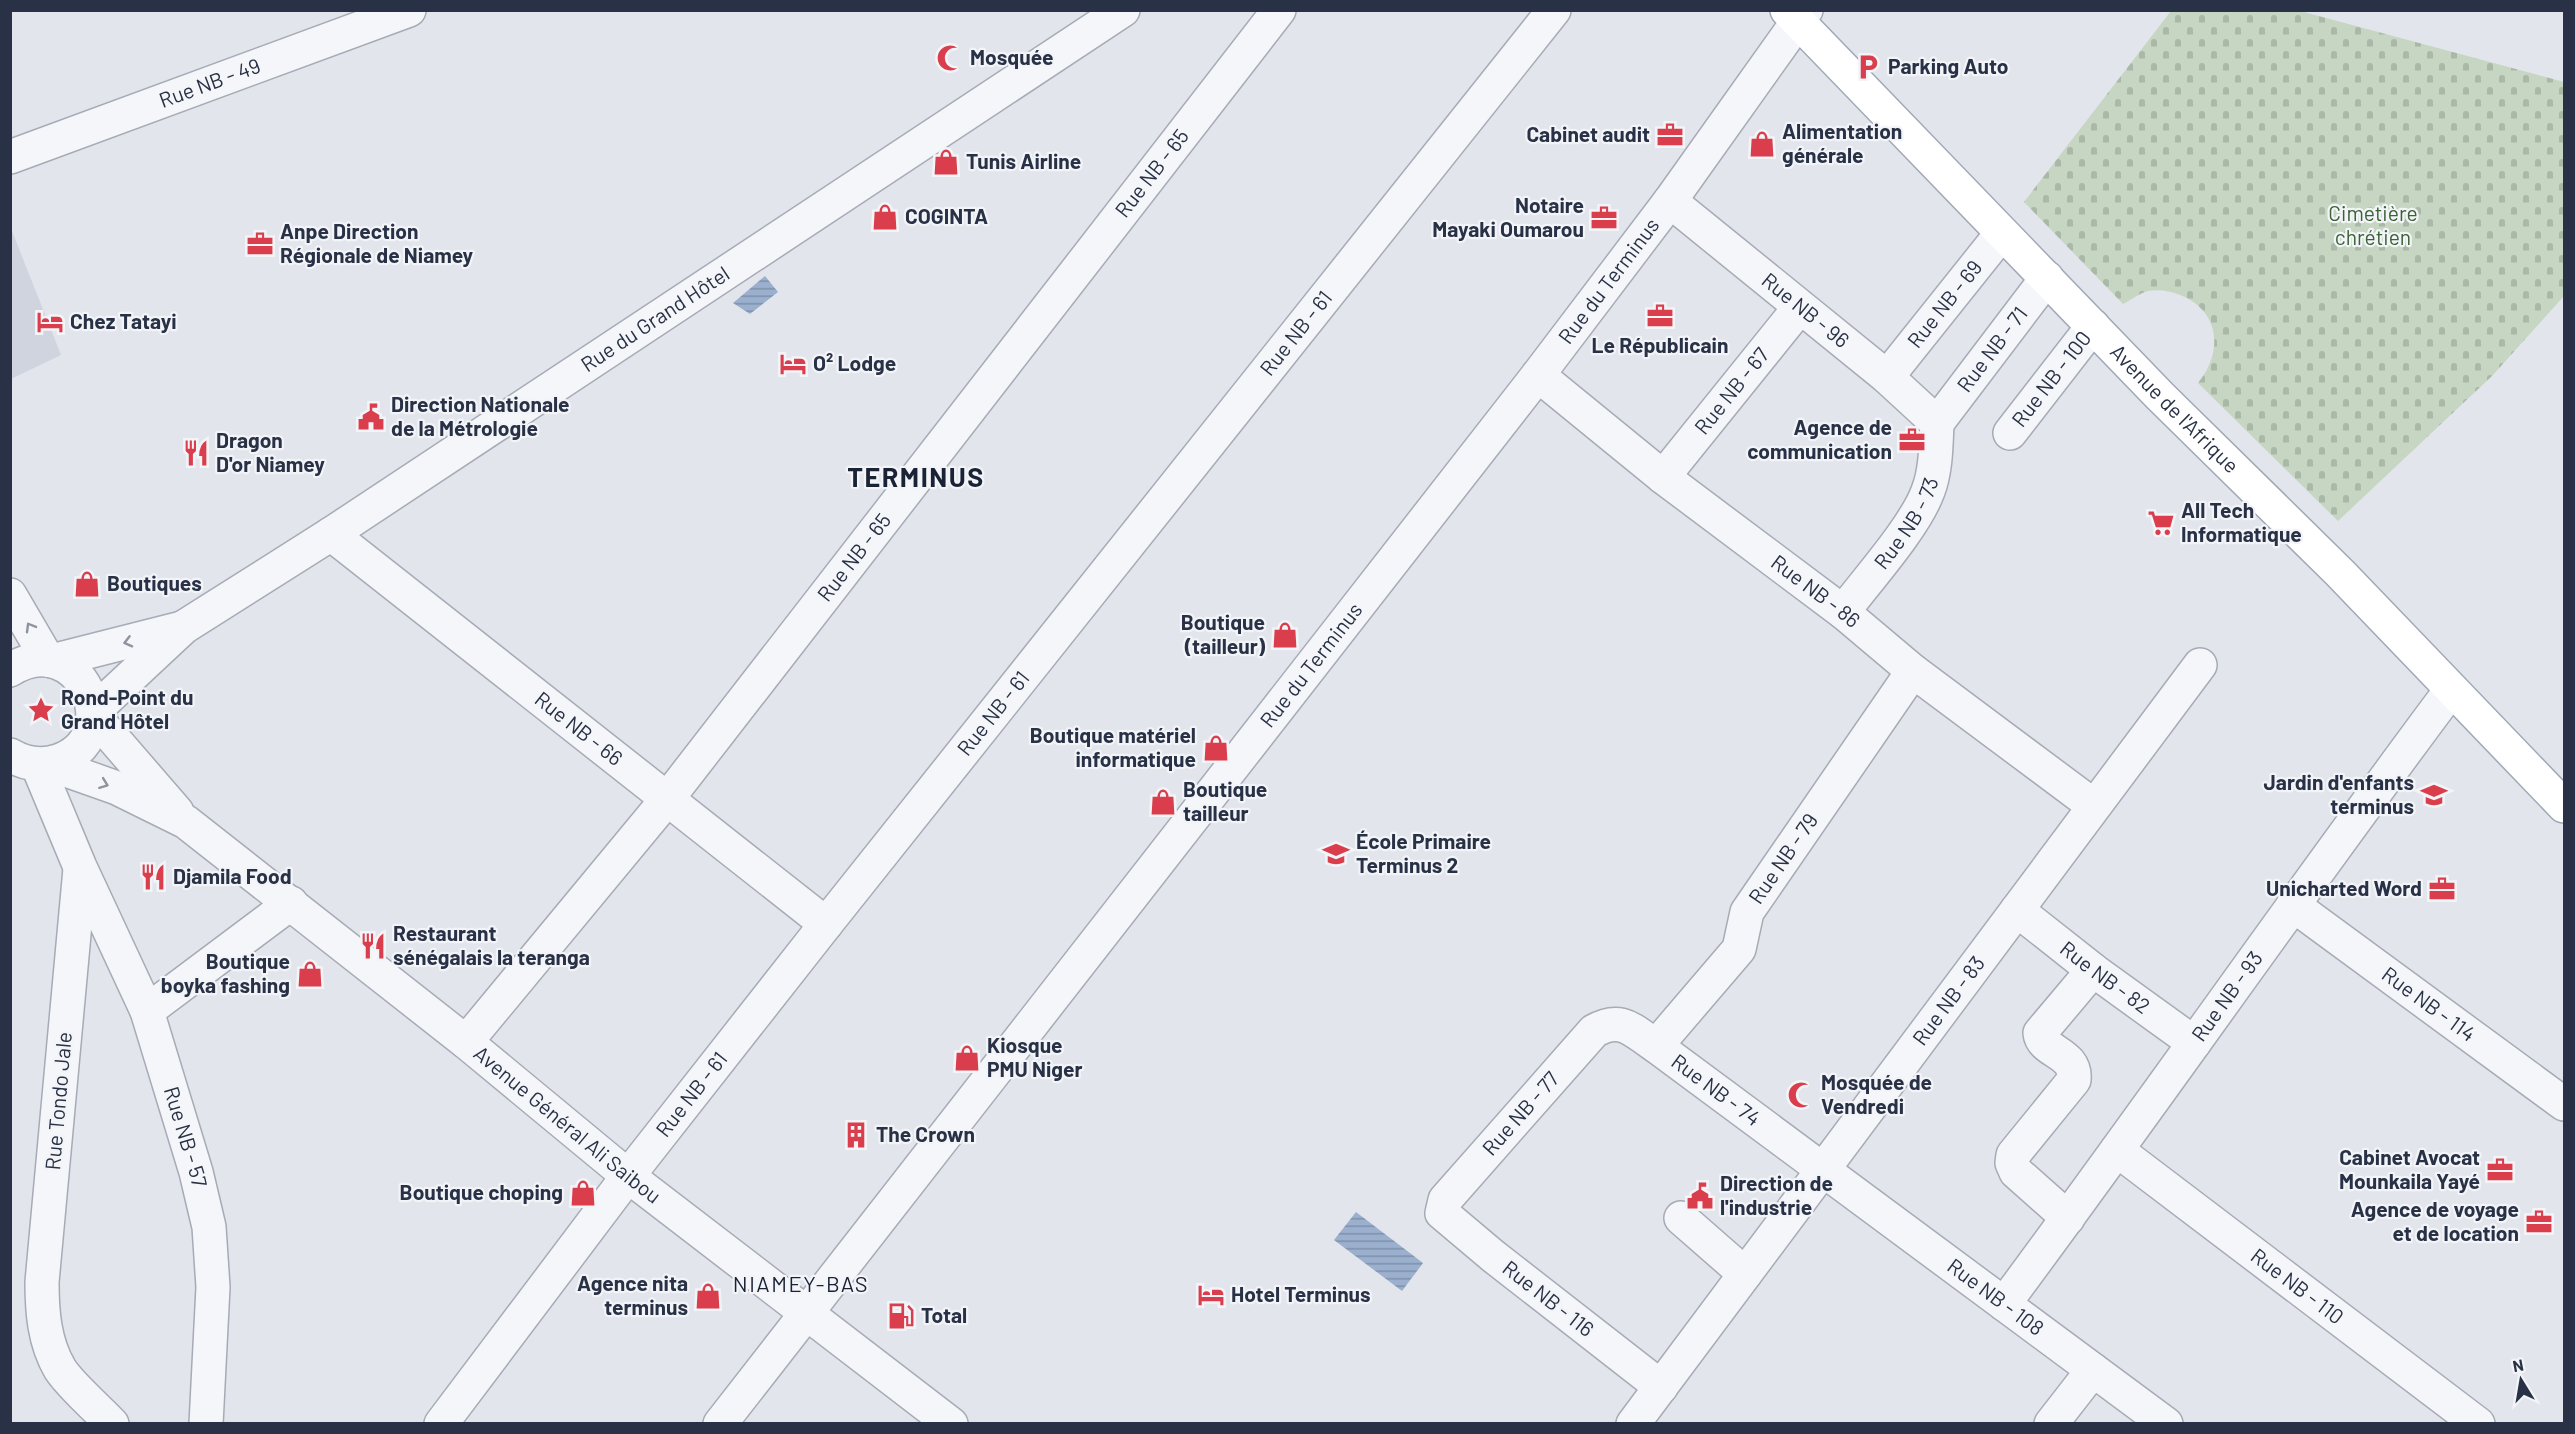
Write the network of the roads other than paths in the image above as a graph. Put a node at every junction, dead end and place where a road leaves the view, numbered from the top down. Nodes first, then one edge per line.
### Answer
1 (409, 10) edge
2 (1123, 10) edge
3 (1279, 10) edge
4 (1554, 10) edge
5 (1797, 14) edge
6 (10, 157) edge
7 (1670, 201) junction
8 (2002, 233) junction
9 (2047, 278) junction
10 (1800, 307) junction
11 (2093, 326) junction
12 (1538, 375) junction
13 (1887, 377) junction
14 (1937, 423) junction
15 (2010, 433) dead end
16 (1662, 477) junction
17 (331, 534) junction
18 (10, 595) edge
19 (1843, 612) junction
20 (184, 627) junction
21 (50, 660) junction
22 (2200, 665) dead end
23 (10, 670) edge
24 (1913, 671) junction
25 (2451, 690) junction
26 (94, 713) junction
27 (32, 761) edge
28 (668, 798) junction
29 (2094, 806) junction
30 (2565, 806) edge
31 (186, 822) junction
32 (80, 867) junction
33 (291, 903) junction
34 (2292, 905) junction
35 (2017, 910) junction
36 (826, 924) junction
37 (2093, 970) junction
38 (147, 1011) junction
39 (1604, 1026) joint
40 (466, 1042) junction
41 (2194, 1043) junction
42 (1656, 1046) junction
43 (2565, 1104) edge
44 (2117, 1150) junction
45 (1823, 1170) junction
46 (628, 1176) junction
47 (1442, 1207) joint
48 (1681, 1218) dead end
49 (2068, 1218) junction
50 (1745, 1274) junction
51 (2004, 1304) junction
52 (806, 1312) junction
53 (2093, 1370) junction
54 (1661, 1387) junction
55 (112, 1424) edge
56 (206, 1424) edge
57 (441, 1424) edge
58 (720, 1424) edge
59 (951, 1424) edge
60 (1633, 1424) edge
61 (2051, 1424) edge
62 (2166, 1424) edge
63 (2478, 1424) edge

1 - 6 street, Rue NB - 49
2 - 17 street, Rue du Grand Hôtel
3 - 28 street, Rue NB - 65
4 - 36 street, Rue NB - 61
5 - 7 street, Rue du Terminus
5 - 8 main road, Avenue de l'Afrique
7 - 10 street, Rue NB - 96
7 - 12 street, Rue du Terminus
8 - 9 main road, Avenue de l'Afrique
8 - 13 street, Rue NB - 69
9 - 11 main road, Avenue de l'Afrique
9 - 14 street, Rue NB - 71
10 - 13 street, Rue NB - 96
10 - 16 street, Rue NB - 67
11 - 15 street, Rue NB - 100
11 - 25 main road, Avenue de l'Afrique
12 - 16 street, Rue NB - 86
12 - 52 street, Rue du Terminus
13 - 14 street, Rue NB - 96
14 - 19 street, Rue NB - 73
16 - 19 street, Rue NB - 86
17 - 20 street, Rue du Grand Hôtel
17 - 28 street, Rue NB - 66
21 -> 18 street
19 - 24 street, Rue NB - 86
20 -> 21 street, Rue du Grand Hôtel
20 - 26 street, Rue du Grand Hôtel
21 - 23 street
21 - 26 street
22 - 29 street, Rue NB - 83
24 - 29 street, Rue NB - 86
24 - 42 street, Rue NB - 79
25 - 30 main road, Avenue de l'Afrique
25 - 34 street, Rue NB - 93
26 - 27 street
26 - 31 street, Avenue Général Ali Saibou
27 -> 31 street, Avenue Général Ali Saibou
27 - 32 street, Rue Tondo Jale
28 - 36 street, Rue NB - 66
28 - 40 street, Rue NB - 65
29 - 35 street, Rue NB - 83
31 - 33 street, Avenue Général Ali Saibou
32 - 38 street, Rue NB - 57
32 - 55 street, Rue Tondo Jale
33 - 38 street
33 - 40 street, Avenue Général Ali Saibou
34 - 41 street, Rue NB - 93
34 - 43 street, Rue NB - 114
35 - 37 street, Rue NB - 82
35 - 45 street, Rue NB - 83
36 - 46 street, Rue NB - 61
37 - 41 street, Rue NB - 82
37 - 49 street
38 - 56 street, Rue NB - 57
39 - 42 street, Rue NB - 74
39 - 47 street, Rue NB - 77
40 - 46 street, Avenue Général Ali Saibou
41 - 44 street, Rue NB - 93
42 - 45 street, Rue NB - 74
44 - 49 street, Rue NB - 93
44 - 63 street, Rue NB - 110
45 - 50 street, Rue NB - 83
45 - 51 street, Rue NB - 108
46 - 52 street, Avenue Général Ali Saibou
46 - 57 street, Rue NB - 61
47 - 54 street, Rue NB - 116
48 - 50 street
49 - 51 street, Rue NB - 93
50 - 54 street, Rue NB - 83
51 - 53 street, Rue NB - 108
52 - 58 street, Rue du Terminus
52 - 59 street, Avenue Général Ali Saibou
53 - 61 street
53 - 62 street, Rue NB - 108
54 - 60 street, Rue NB - 83

